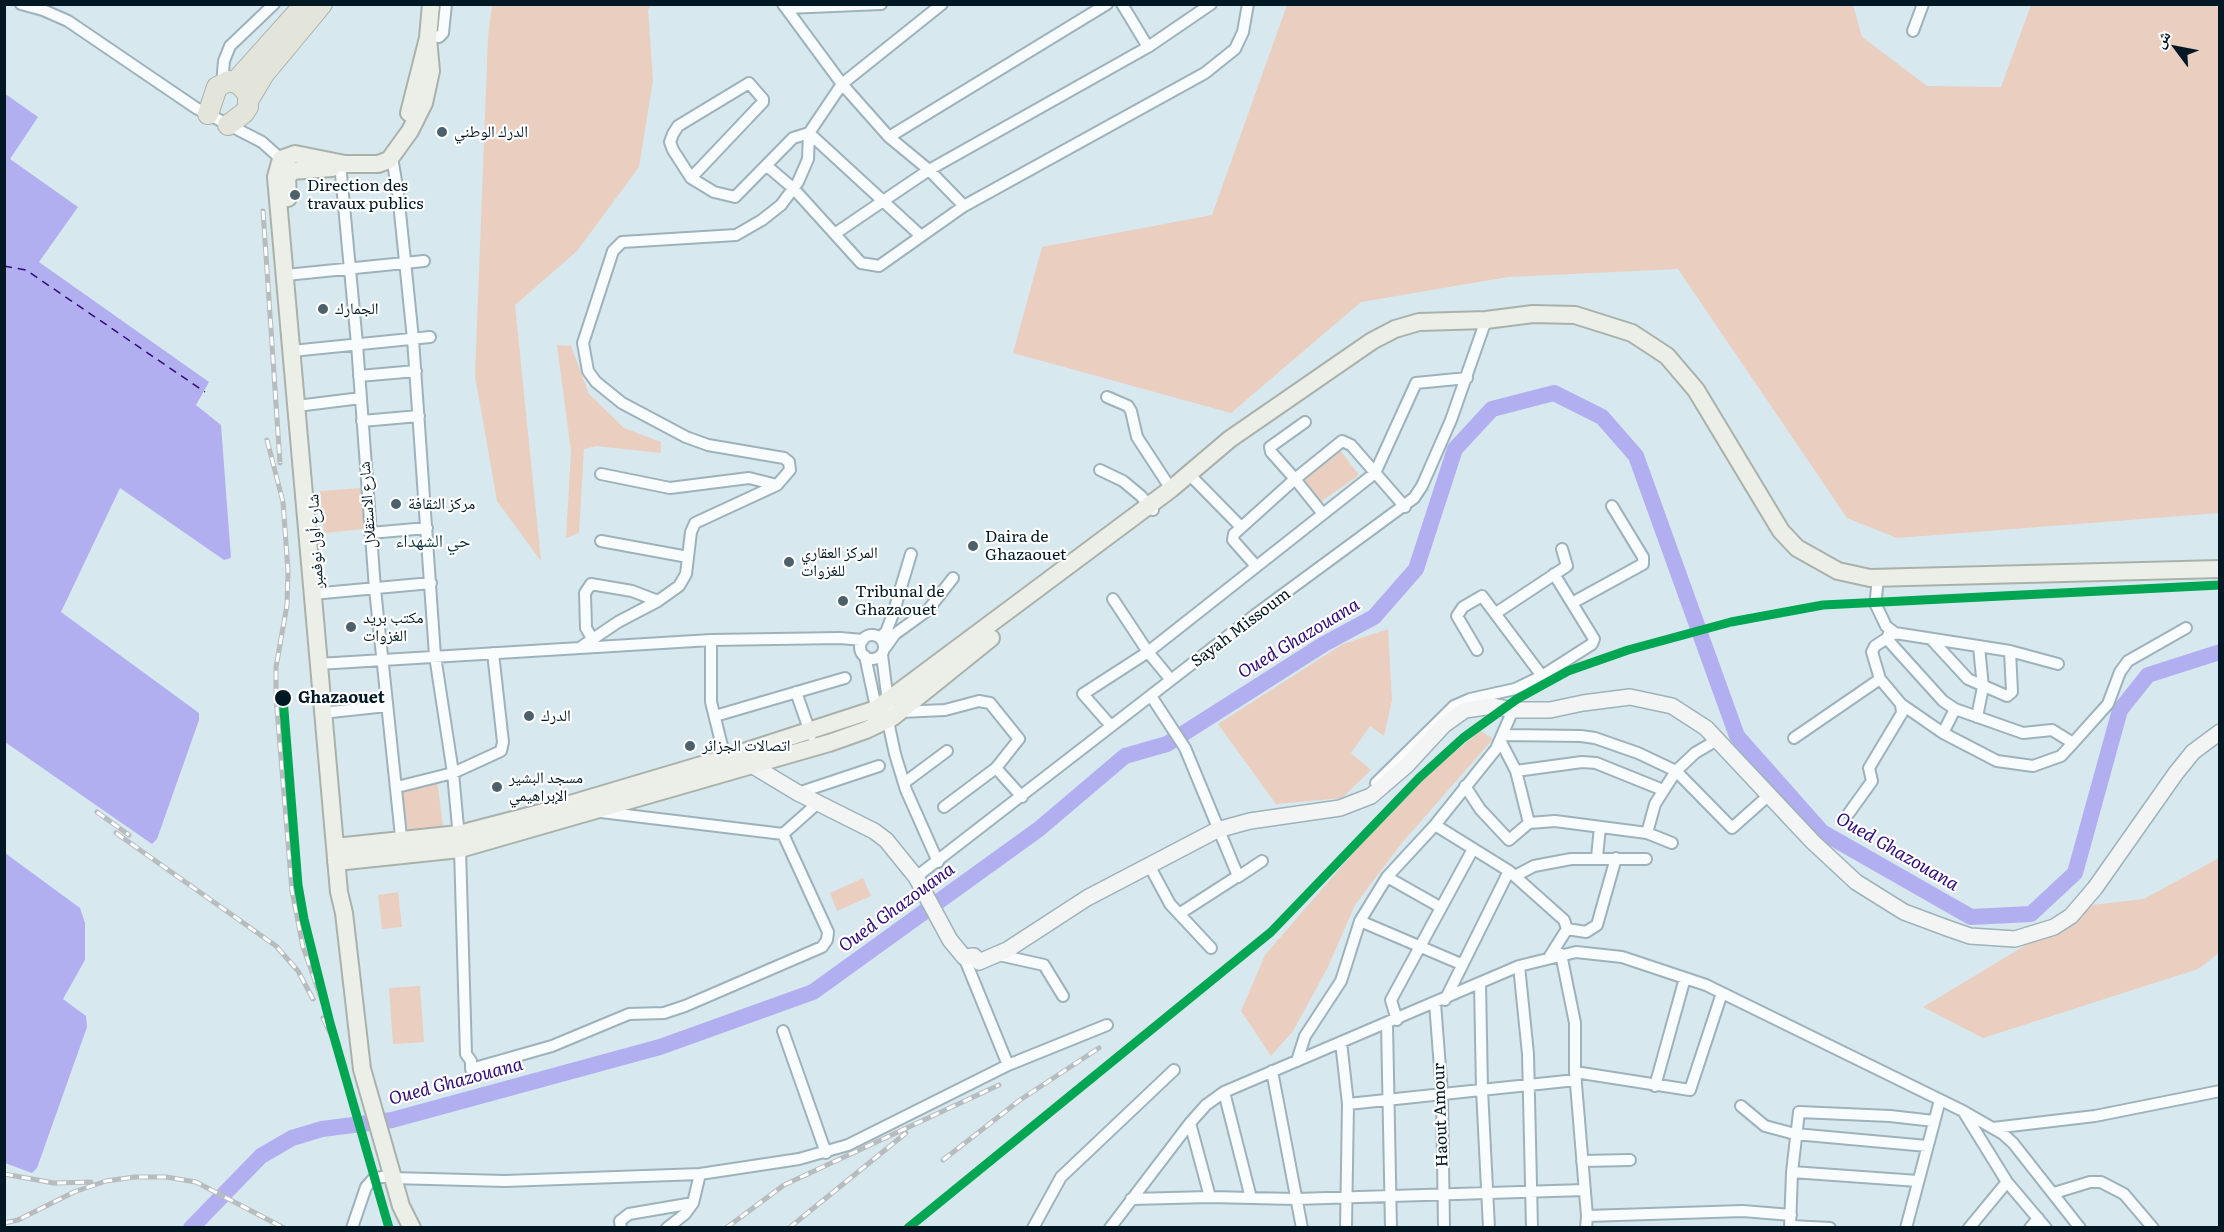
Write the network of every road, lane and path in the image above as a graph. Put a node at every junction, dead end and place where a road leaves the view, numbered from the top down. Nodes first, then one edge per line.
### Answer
1 (21, 4) edge
2 (274, 4) edge
3 (304, 4) edge
4 (322, 4) edge
5 (431, 4) edge
6 (446, 4) edge
7 (881, 4) edge
8 (942, 4) edge
9 (1107, 4) edge
10 (1122, 4) edge
11 (1211, 4) edge
12 (1248, 4) edge
13 (1923, 4) edge
14 (869, 5) edge
15 (785, 6) edge
16 (1913, 31) dead end
17 (428, 37) junction
18 (1148, 47) junction
19 (842, 84) junction
20 (222, 92) junction
21 (249, 99) junction
22 (185, 100) junction
23 (228, 125) junction
24 (809, 133) junction
25 (889, 137) junction
26 (395, 153) junction
27 (343, 165) junction
28 (767, 166) junction
29 (929, 170) junction
30 (279, 171) junction
31 (691, 178) junction
32 (794, 189) junction
33 (883, 201) junction
34 (964, 206) junction
35 (836, 233) junction
36 (921, 236) junction
37 (424, 261) dead end
38 (405, 263) junction
39 (350, 268) junction
40 (289, 275) junction
41 (1486, 320) junction
42 (430, 337) dead end
43 (413, 339) junction
44 (357, 345) junction
45 (296, 351) junction
46 (416, 371) junction
47 (359, 376) junction
48 (1467, 378) junction
49 (1107, 397) dead end
50 (361, 398) junction
51 (301, 405) junction
52 (419, 416) junction
53 (362, 421) junction
54 (1305, 422) dead end
55 (1100, 470) dead end
56 (1376, 473) junction
57 (601, 474) dead end
58 (1190, 476) junction
59 (1295, 479) junction
60 (777, 485) junction
61 (1171, 489) junction
62 (1612, 506) dead end
63 (1405, 507) junction
64 (1151, 508) junction
65 (1323, 514) junction
66 (1240, 526) junction
67 (427, 528) junction
68 (370, 533) junction
69 (601, 541) dead end
70 (1562, 549) dead end
71 (910, 554) dead end
72 (688, 557) junction
73 (1256, 566) junction
74 (2220, 569) edge
75 (1554, 574) junction
76 (953, 578) dead end
77 (1878, 578) junction
78 (431, 583) junction
79 (375, 589) junction
80 (315, 593) junction
81 (1113, 599) dead end
82 (658, 601) junction
83 (1572, 603) junction
84 (1496, 613) junction
85 (2186, 627) dead end
86 (1891, 634) junction
87 (1931, 639) junction
88 (593, 640) junction
89 (711, 640) junction
90 (862, 640) junction
91 (581, 647) junction
92 (882, 647) junction
93 (1979, 647) junction
94 (1477, 650) dead end
95 (2010, 651) junction
96 (1148, 652) junction
97 (493, 653) junction
98 (435, 656) junction
99 (865, 656) junction
100 (383, 661) junction
101 (321, 664) junction
102 (2058, 664) dead end
103 (1542, 676) junction
104 (845, 678) dead end
105 (1880, 679) junction
106 (1171, 680) junction
107 (1983, 687) junction
108 (796, 692) junction
109 (1151, 696) junction
110 (1901, 704) junction
111 (387, 706) junction
112 (1504, 708) junction
113 (1955, 709) junction
114 (331, 712) junction
115 (887, 715) junction
116 (715, 716) junction
117 (1977, 717) junction
118 (1111, 726) junction
119 (2220, 732) edge
120 (1943, 733) junction
121 (1506, 734) junction
122 (1794, 738) dead end
123 (812, 739) junction
124 (1717, 740) junction
125 (2073, 743) junction
126 (947, 751) dead end
127 (748, 760) junction
128 (879, 765) dead end
129 (996, 768) junction
130 (1516, 771) junction
131 (1676, 771) junction
132 (453, 773) junction
133 (904, 783) junction
134 (1465, 786) junction
135 (397, 787) junction
136 (1663, 790) junction
137 (798, 793) junction
138 (1768, 796) junction
139 (1022, 797) junction
140 (818, 803) junction
141 (944, 807) dead end
142 (1340, 808) junction
143 (592, 810) junction
144 (1849, 813) dead end
145 (1529, 823) junction
146 (1435, 825) junction
147 (1600, 827) junction
148 (1217, 830) junction
149 (1647, 833) junction
150 (783, 834) junction
151 (460, 841) junction
152 (1672, 843) dead end
153 (402, 848) junction
154 (1473, 849) junction
155 (340, 854) junction
156 (1597, 857) junction
157 (1616, 858) junction
158 (1646, 859) dead end
159 (1262, 861) dead end
160 (938, 862) junction
161 (1149, 866) junction
162 (1512, 874) junction
163 (1238, 877) junction
164 (1387, 877) junction
165 (921, 884) junction
166 (1440, 907) junction
167 (1179, 914) junction
168 (1360, 921) junction
169 (1567, 929) junction
170 (1418, 946) junction
171 (1211, 948) dead end
172 (1561, 954) junction
173 (1550, 956) junction
174 (964, 957) junction
175 (979, 962) junction
176 (1461, 964) junction
177 (1519, 966) junction
178 (1685, 978) junction
179 (1480, 984) junction
180 (1722, 993) junction
181 (1063, 996) dead end
182 (1440, 1002) junction
183 (1392, 1022) junction
184 (1107, 1025) dead end
185 (783, 1031) dead end
186 (1341, 1042) junction
187 (1297, 1061) junction
188 (1008, 1065) junction
189 (1174, 1070) dead end
190 (1272, 1071) junction
191 (1575, 1076) junction
192 (1529, 1085) junction
193 (1655, 1086) junction
194 (1482, 1090) junction
195 (2220, 1091) edge
196 (1224, 1092) junction
197 (1442, 1094) junction
198 (1388, 1099) junction
199 (1940, 1100) junction
200 (1347, 1104) junction
201 (1741, 1106) dead end
202 (1963, 1111) junction
203 (1934, 1121) junction
204 (1190, 1123) junction
205 (1993, 1128) junction
206 (1795, 1134) junction
207 (1927, 1146) junction
208 (826, 1153) junction
209 (1630, 1160) dead end
210 (1582, 1161) junction
211 (1792, 1172) junction
212 (700, 1174) junction
213 (392, 1177) junction
214 (1918, 1181) junction
215 (2007, 1182) junction
216 (1585, 1190) junction
217 (1531, 1193) junction
218 (2054, 1193) junction
219 (1488, 1194) junction
220 (1443, 1195) junction
221 (1210, 1197) junction
222 (1345, 1197) junction
223 (1390, 1197) junction
224 (1251, 1198) junction
225 (1131, 1199) junction
226 (1295, 1199) junction
227 (693, 1203) junction
228 (2038, 1218) junction
229 (1586, 1222) edge
230 (1791, 1223) edge
231 (352, 1227) edge
232 (412, 1227) edge
233 (621, 1227) edge
234 (667, 1227) edge
235 (1033, 1227) edge
236 (1110, 1227) edge
237 (1302, 1227) edge
238 (1346, 1227) edge
239 (1391, 1227) edge
240 (1444, 1227) edge
241 (1489, 1227) edge
242 (1532, 1227) edge
243 (1830, 1227) edge
244 (1906, 1227) edge
245 (1969, 1227) edge
246 (2030, 1227) edge
247 (2046, 1227) edge
248 (2080, 1227) edge
249 (2153, 1227) edge

1 - 22 street
2 - 20 street
3 - 20 highway
4 - 21 highway
5 - 17 main road
6 - 17 street
7 - 14 street
8 - 19 street
9 - 25 street
10 - 18 street
11 - 18 street
12 - 34 street
13 - 16 street
14 - 15 street
15 - 19 street
17 - 26 main road
18 - 29 street
19 - 24 street
19 - 25 street
20 - 21 highway
20 - 22 street
20 - 22 street
20 - 23 street
21 - 23 highway
23 - 30 street
24 - 28 street
24 - 32 street
24 - 33 street
25 - 29 street
26 - 27 main road
26 - 38 street
27 - 30 main road
27 - 39 street, شارع الاستقلال
28 - 31 street
28 - 32 street
29 - 33 street
29 - 34 street
30 - 40 main road, شارع أول نوفمبر
31 - 31 street
32 - 35 street
32 - 60 street
33 - 35 street
33 - 36 street
34 - 36 street
35 - 36 street
37 - 38 street
38 - 39 street
38 - 43 street
39 - 40 street
39 - 44 street, شارع الاستقلال
40 - 45 main road, شارع أول نوفمبر
41 - 48 street, Sayah Missoum
41 - 58 main road
41 - 77 main road
42 - 43 street
43 - 44 street
43 - 46 street
44 - 45 street
44 - 47 street, شارع الاستقلال
45 - 51 main road, شارع أول نوفمبر
46 - 47 street
46 - 52 street
47 - 50 street, شارع الاستقلال
48 - 56 street
48 - 63 street, Sayah Missoum
49 - 61 street
50 - 51 street
50 - 53 street, شارع الاستقلال
51 - 80 main road, شارع أول نوفمبر
52 - 53 street
52 - 67 street
53 - 68 street, شارع الاستقلال
54 - 59 street
55 - 64 street
56 - 59 street
56 - 63 street
56 - 65 street
57 - 60 street
58 - 61 main road
58 - 64 main road
58 - 66 street
59 - 65 street
59 - 66 street
60 - 72 street
61 - 64 main road
62 - 83 street
63 - 106 street, Sayah Missoum
64 - 115 main road
65 - 73 street
66 - 73 street
67 - 68 street
67 - 78 street
68 - 79 street, شارع الاستقلال
69 - 72 street
70 - 75 street
71 - 92 street
72 - 82 street
73 - 96 street
74 - 77 main road
75 - 83 street
75 - 84 street
76 - 92 street
77 - 86 street
78 - 79 street
78 - 98 street
79 - 80 street
79 - 100 street, شارع الاستقلال
80 - 101 main road, شارع أول نوفمبر
81 - 96 street
82 - 88 street
82 - 88 street
83 - 103 street
84 - 94 street
84 - 103 street
85 - 125 street
86 - 87 street
86 - 105 street
86 - 113 street
87 - 93 street
87 - 107 street
88 - 91 street
89 - 90 street
89 - 91 street
89 - 116 street
90 - 92 street
90 - 99 street
91 - 97 street
92 - 99 street
92 - 115 street
93 - 95 street
93 - 107 street
95 - 102 street
95 - 107 street
96 - 106 street
96 - 118 street
97 - 98 street
97 - 132 street
98 - 100 street
98 - 132 street
99 - 115 street
100 - 101 street
100 - 111 street, شارع الاستقلال
101 - 114 main road, شارع أول نوفمبر
101 - 155 main road, شارع أول نوفمبر
103 - 142 street
104 - 108 street
105 - 110 street
105 - 122 street
106 - 109 street, Sayah Missoum
107 - 117 street
108 - 116 street
108 - 123 street
109 - 118 street, Sayah Missoum
109 - 148 street
110 - 120 street
110 - 144 street
111 - 114 street
111 - 135 street, شارع الاستقلال
112 - 121 street
112 - 124 main road
112 - 142 main road
113 - 117 street
113 - 120 street
114 - 155 main road, شارع أول نوفمبر
115 - 123 main road
115 - 129 street
115 - 133 street
116 - 127 street
117 - 125 street
118 - 139 street, Sayah Missoum
119 - 138 main road
120 - 125 street
121 - 130 street
121 - 131 street
121 - 134 street
123 - 127 main road
124 - 131 street
124 - 138 main road
126 - 133 street
127 - 137 main road
127 - 143 main road
127 - 151 main road
128 - 137 street
129 - 139 street
129 - 141 street
130 - 136 street
130 - 145 street
131 - 136 street
131 - 138 street
132 - 135 street
132 - 151 street
133 - 160 street
134 - 145 street
134 - 146 street
135 - 153 street, شارع الاستقلال
136 - 149 street
137 - 140 main road
139 - 160 street, Sayah Missoum
140 - 150 street
140 - 165 main road
142 - 148 main road
143 - 150 street
143 - 151 main road
145 - 147 street
146 - 154 street
146 - 164 street
147 - 149 street
147 - 156 street
148 - 161 main road
148 - 163 street
149 - 152 street
150 - 151 street
151 - 153 main road
153 - 155 main road
154 - 162 street
154 - 166 street
155 - 213 main road
156 - 157 street
156 - 162 street
157 - 158 street
157 - 169 street
159 - 163 street
160 - 165 street, Sayah Missoum
161 - 167 street
161 - 175 main road
162 - 169 street
162 - 176 street
163 - 167 street
164 - 166 street
164 - 168 street
165 - 174 main road
166 - 170 street
167 - 171 street
168 - 170 street
168 - 187 street
169 - 173 street
170 - 176 street
170 - 183 street
172 - 173 street
172 - 178 street
172 - 191 street
173 - 177 street
174 - 175 main road
174 - 188 street
175 - 181 street
176 - 182 street
177 - 179 street
177 - 192 street
178 - 180 street
178 - 193 street
179 - 182 street
179 - 194 street
180 - 193 street
180 - 199 street
182 - 183 street
182 - 197 street, Haout Amour
183 - 186 street
183 - 198 street
184 - 188 street
185 - 208 street
186 - 187 street
186 - 200 street
187 - 190 street
188 - 208 street
189 - 235 street
190 - 196 street
190 - 226 street
191 - 192 street
191 - 193 street
191 - 210 street
192 - 194 street
192 - 217 street
194 - 197 street
194 - 219 street
195 - 205 street
196 - 204 street
196 - 224 street
197 - 198 street
197 - 220 street, Haout Amour
198 - 200 street
198 - 223 street
199 - 202 street
199 - 203 street
200 - 222 street
201 - 206 street
202 - 205 street
202 - 215 street
203 - 206 street
203 - 207 street
204 - 221 street
204 - 225 street
205 - 218 street
206 - 207 street
206 - 211 street
207 - 214 street
208 - 212 street
209 - 210 street
210 - 216 street
211 - 214 street
211 - 230 street
212 - 213 street
212 - 227 street
213 - 231 street
213 - 232 main road
214 - 244 street
215 - 228 street
215 - 245 street
216 - 217 street
216 - 229 street
217 - 219 street
217 - 242 street
218 - 248 street
218 - 249 street
219 - 220 street
219 - 241 street
220 - 223 street
220 - 240 street, Haout Amour
221 - 224 street
221 - 225 street
222 - 223 street
222 - 226 street
222 - 238 street
223 - 239 street
224 - 226 street
225 - 236 street
226 - 237 street
227 - 233 street
227 - 234 street
228 - 246 street
228 - 247 street
229 - 230 street
230 - 243 street

